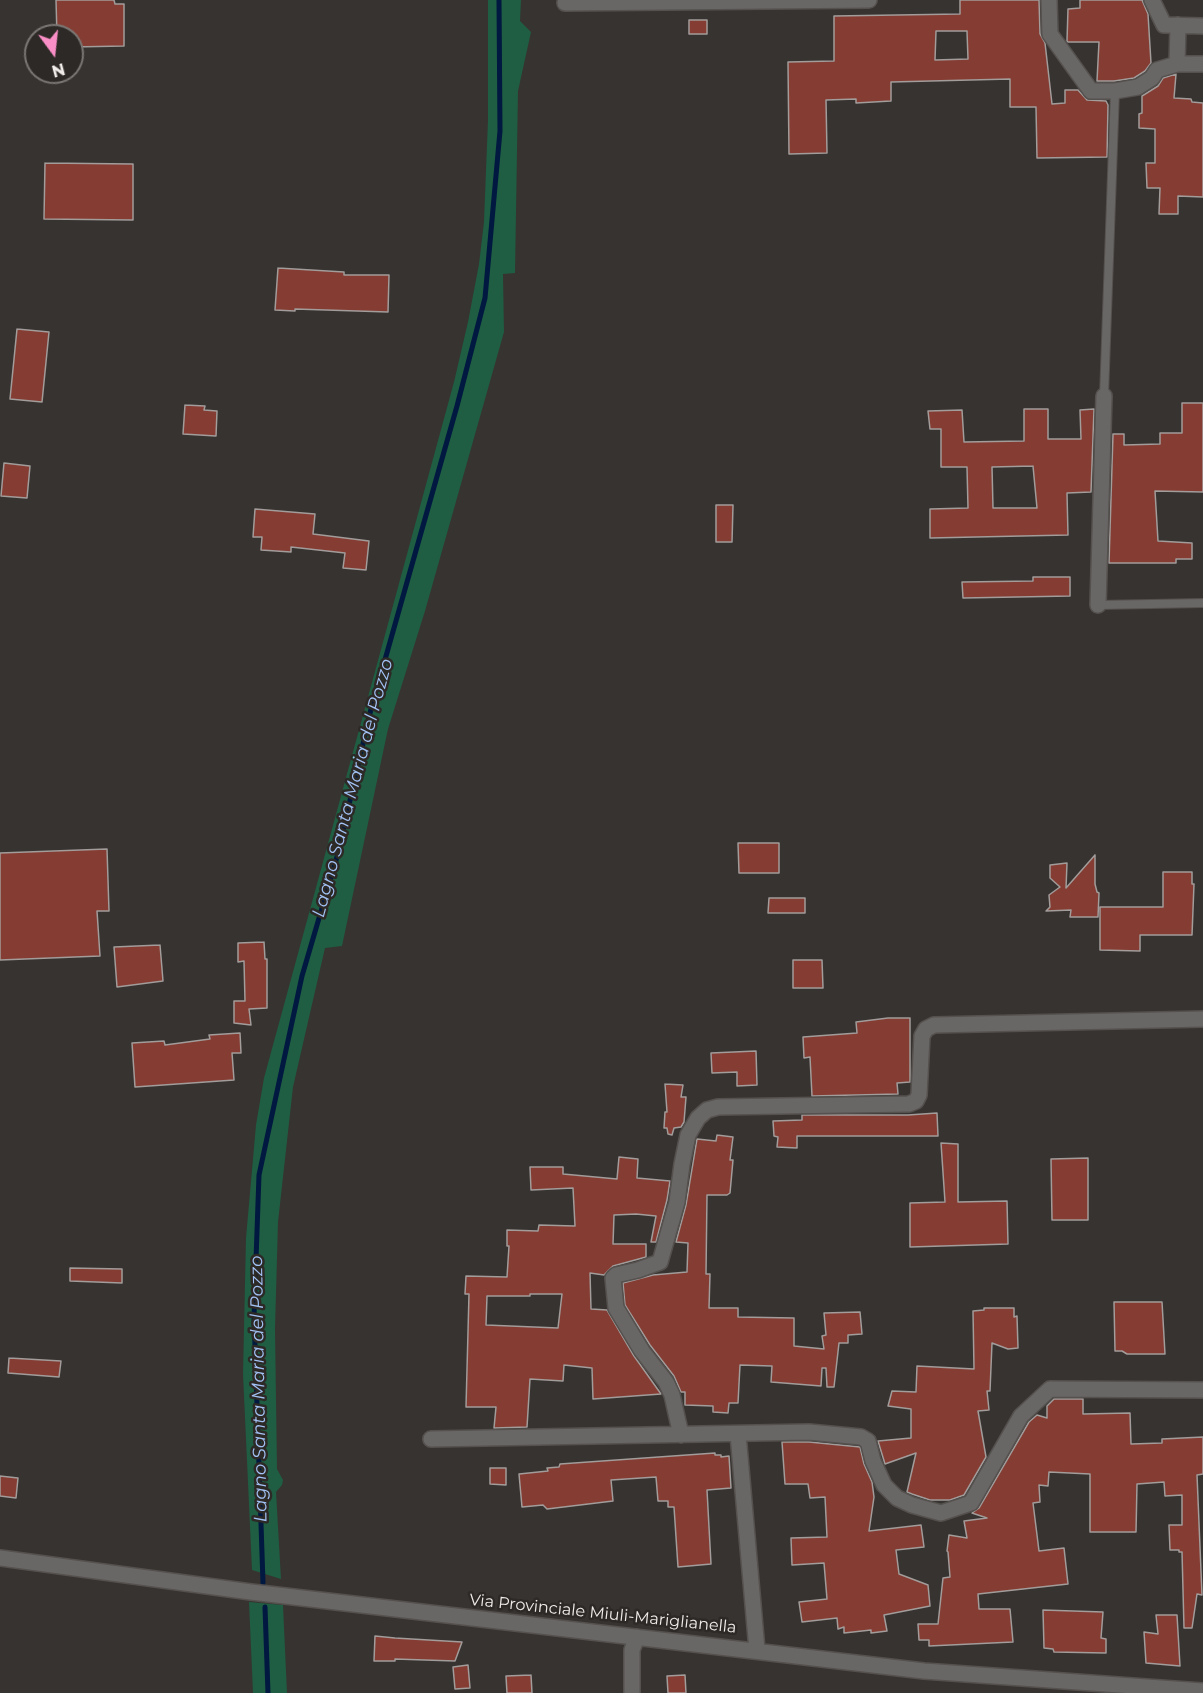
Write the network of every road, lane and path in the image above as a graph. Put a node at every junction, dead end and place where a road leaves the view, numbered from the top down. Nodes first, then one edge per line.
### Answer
1 (869, 0) edge
2 (1049, 0) edge
3 (1152, 0) edge
4 (565, 3) dead end
5 (1178, 25) junction
6 (1203, 26) edge
7 (1177, 64) junction
8 (1203, 64) edge
9 (1115, 91) junction
10 (1104, 396) joint
11 (1203, 603) edge
12 (1098, 605) joint
13 (1203, 1019) edge
14 (1203, 1390) edge
15 (738, 1434) junction
16 (681, 1435) junction
17 (431, 1439) dead end
18 (0, 1558) edge
19 (637, 1637) junction
20 (757, 1650) junction
21 (1203, 1691) edge
22 (632, 1693) edge

1 - 4 street
2 - 9 street
3 - 5 street
5 - 6 street
5 - 7 street
7 - 8 street
7 - 9 street
9 - 10 lane
10 - 12 street
11 - 12 lane
13 - 16 street
14 - 15 street
15 - 16 street
15 - 20 street
16 - 17 street
18 - 19 street, Via Provinciale Miuli-Mariglianella
19 - 20 street, Via Provinciale Miuli-Mariglianella
19 - 22 street
20 - 21 street, Via Provinciale Miuli-Mariglianella

